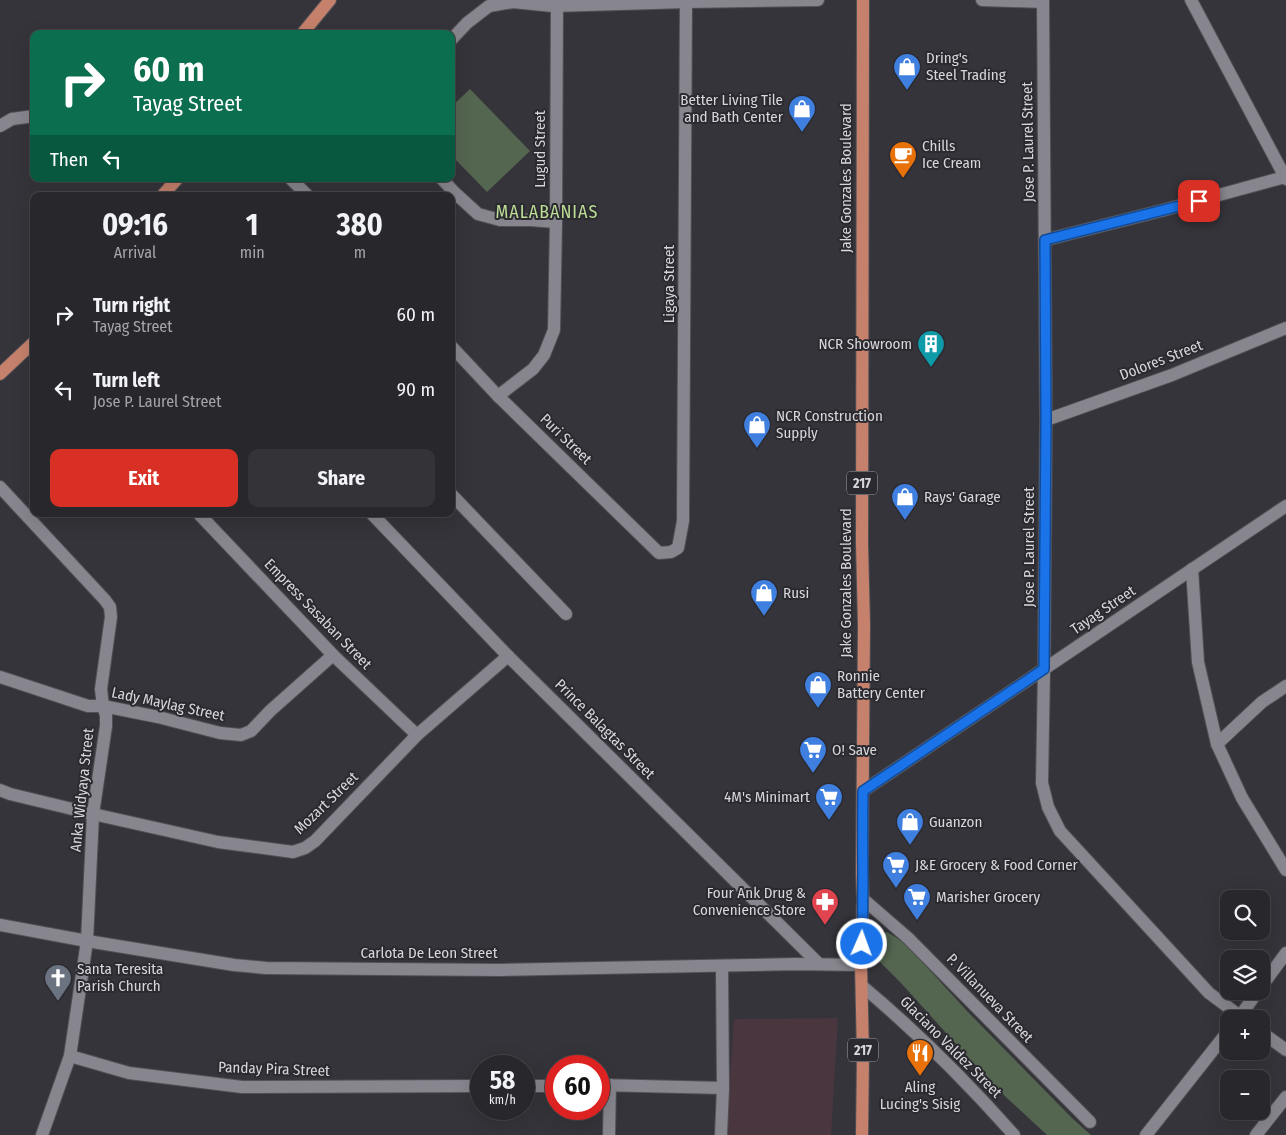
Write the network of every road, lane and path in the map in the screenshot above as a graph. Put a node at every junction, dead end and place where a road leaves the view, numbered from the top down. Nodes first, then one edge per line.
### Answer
1 (330, 0) edge
2 (818, 0) edge
3 (863, 0) edge
4 (982, 0) edge
5 (1192, 0) edge
6 (686, 1) edge
7 (1043, 1) edge
8 (557, 3) edge
9 (305, 30) edge
10 (455, 36) edge
11 (30, 117) edge
12 (0, 126) edge
13 (1286, 178) edge
14 (294, 182) edge
15 (445, 182) edge
16 (304, 192) edge
17 (454, 192) edge
18 (455, 193) edge
19 (556, 222) junction
20 (1045, 240) junction
21 (1286, 328) edge
22 (30, 346) edge
23 (455, 350) edge
24 (0, 374) edge
25 (498, 396) junction
26 (1046, 420) junction
27 (0, 486) edge
28 (455, 498) edge
29 (1286, 506) edge
30 (202, 517) edge
31 (375, 517) edge
32 (659, 553) joint
33 (1192, 569) junction
34 (566, 614) dead end
35 (333, 655) junction
36 (508, 656) junction
37 (1044, 669) junction
38 (0, 677) edge
39 (1286, 686) edge
40 (103, 706) junction
41 (417, 735) junction
42 (1217, 744) junction
43 (0, 790) edge
44 (863, 791) junction
45 (93, 814) junction
46 (1286, 870) edge
47 (863, 899) junction
48 (0, 925) edge
49 (87, 941) junction
50 (1286, 952) edge
51 (819, 964) junction
52 (861, 965) junction
53 (722, 967) junction
54 (1270, 974) edge
55 (862, 986) junction
56 (1230, 1010) edge
57 (1270, 1038) edge
58 (1220, 1041) edge
59 (1286, 1050) edge
60 (70, 1056) junction
61 (610, 1085) edge
62 (470, 1086) edge
63 (723, 1088) junction
64 (1286, 1097) edge
65 (608, 1120) edge
66 (1090, 1122) dead end
67 (42, 1135) edge
68 (609, 1135) edge
69 (721, 1135) edge
70 (862, 1135) edge
71 (1014, 1135) edge
72 (1146, 1135) edge
73 (1256, 1135) edge

1 - 9 main road
2 - 6 street
3 - 44 main road, Jake Gonzales Boulevard / 217
4 - 7 street
5 - 13 street
6 - 8 street
6 - 32 street, Ligaya Street
7 - 20 street, Jose P. Laurel Street
8 - 10 street
8 - 19 street, Lugud Street
11 - 12 street
13 - 20 street
14 - 16 street
15 - 17 street
18 - 19 street
19 - 25 street, Lugud Street
20 - 26 street, Jose P. Laurel Street
21 - 26 street, Dolores Street
22 - 24 main road
23 - 25 street, Puri Street
25 - 32 street, Puri Street
26 - 37 street, Jose P. Laurel Street
27 - 40 street, Anka Widyaya Street
28 - 34 street
29 - 33 street, Tayag Street
30 - 35 street, Empress Sasaban Street
31 - 36 street, Prince Balagtas Street
33 - 37 street, Tayag Street
33 - 42 street
35 - 40 street, Lady Maylag Street
35 - 41 street, Empress Sasaban Street
36 - 41 street, Mozart Street
36 - 51 street, Prince Balagtas Street
37 - 44 street, Tayag Street
37 - 56 street, Jose P. Laurel Street
38 - 40 street, Lady Maylag Street
39 - 42 street
40 - 45 street, Anka Widyaya Street
41 - 45 street, Mozart Street
42 - 46 street
43 - 45 street, Mozart Street
44 - 47 main road, Jake Gonzales Boulevard / 217
45 - 49 street, Anka Widyaya Street
47 - 52 main road, Jake Gonzales Boulevard / 217
47 - 66 street, P. Villanueva Street
48 - 49 street, Carlota De Leon Street
49 - 53 street, Carlota De Leon Street
49 - 60 street, Anka Widyaya Street
50 - 54 street
51 - 52 street, Carlota De Leon Street
51 - 53 street, Carlota De Leon Street
52 - 55 main road, Jake Gonzales Boulevard / 217
53 - 63 street
55 - 70 main road, Jake Gonzales Boulevard / 217
55 - 71 street, Glaciano Valdez Street
57 - 59 street
58 - 72 street
60 - 62 street, Panday Pira Street
60 - 67 street, Anka Widyaya Street
61 - 63 street
63 - 69 street
64 - 73 street
65 - 68 street

